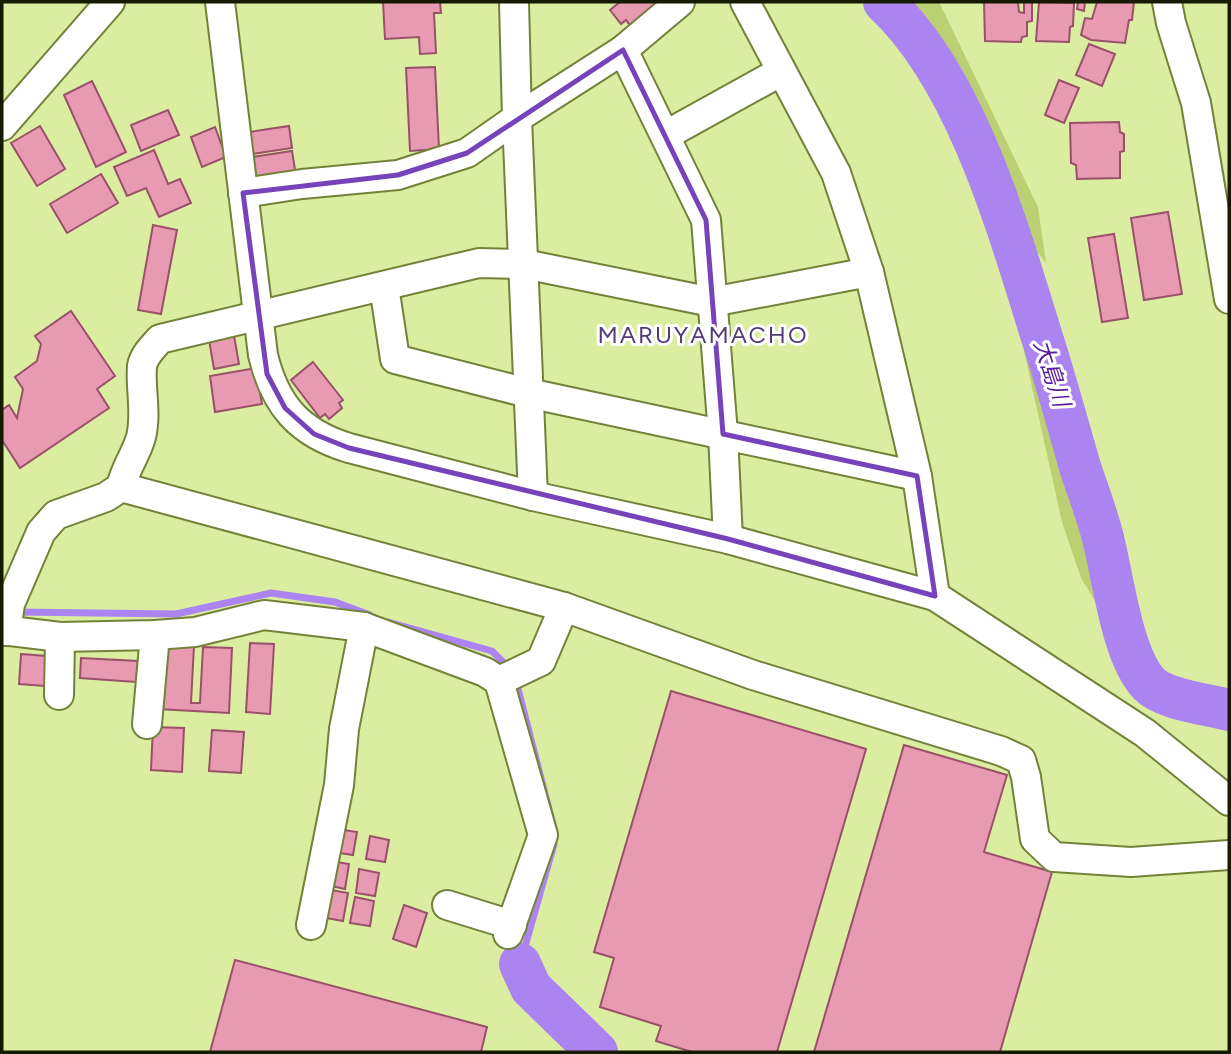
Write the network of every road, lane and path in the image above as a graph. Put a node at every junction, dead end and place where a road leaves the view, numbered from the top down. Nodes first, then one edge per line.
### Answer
1 (110, 2) edge
2 (220, 2) edge
3 (514, 2) edge
4 (680, 2) edge
5 (745, 2) edge
6 (1167, 2) edge
7 (623, 50) junction
8 (780, 72) junction
9 (517, 118) junction
10 (2, 126) edge
11 (666, 135) junction
12 (243, 193) junction
13 (1224, 235) edge
14 (524, 264) junction
15 (869, 272) junction
16 (384, 286) junction
17 (1229, 299) edge
18 (712, 302) junction
19 (256, 316) junction
20 (528, 393) junction
21 (723, 434) junction
22 (917, 476) junction
23 (121, 487) junction
24 (533, 496) junction
25 (728, 539) junction
26 (935, 596) junction
27 (564, 607) junction
28 (6, 622) edge
29 (364, 627) junction
30 (155, 635) junction
31 (60, 637) junction
32 (508, 677) junction
33 (59, 695) dead end
34 (147, 724) dead end
35 (1229, 801) edge
36 (1229, 855) edge
37 (447, 905) dead end
38 (311, 925) dead end

1 - 10 street
2 - 12 street
3 - 9 street
4 - 7 street
5 - 8 street
6 - 13 street
7 - 9 street
7 - 11 street
8 - 11 street
8 - 15 street
9 - 12 street
9 - 14 street
11 - 18 street
12 - 19 street
13 - 17 street
14 - 16 street
14 - 18 street
14 - 20 street
15 - 18 street
15 - 22 street
16 - 19 street
16 - 20 street
18 - 21 street
19 - 23 street
19 - 24 street
20 - 21 street
20 - 24 street
21 - 22 street
21 - 25 street
22 - 26 street
23 - 27 street
23 - 28 street
24 - 25 street
25 - 26 street
26 - 35 street
27 - 32 street
27 - 36 street
28 - 31 street
29 - 30 street
29 - 32 street
29 - 38 street
30 - 31 street
30 - 34 street
31 - 33 street
32 - 37 street

